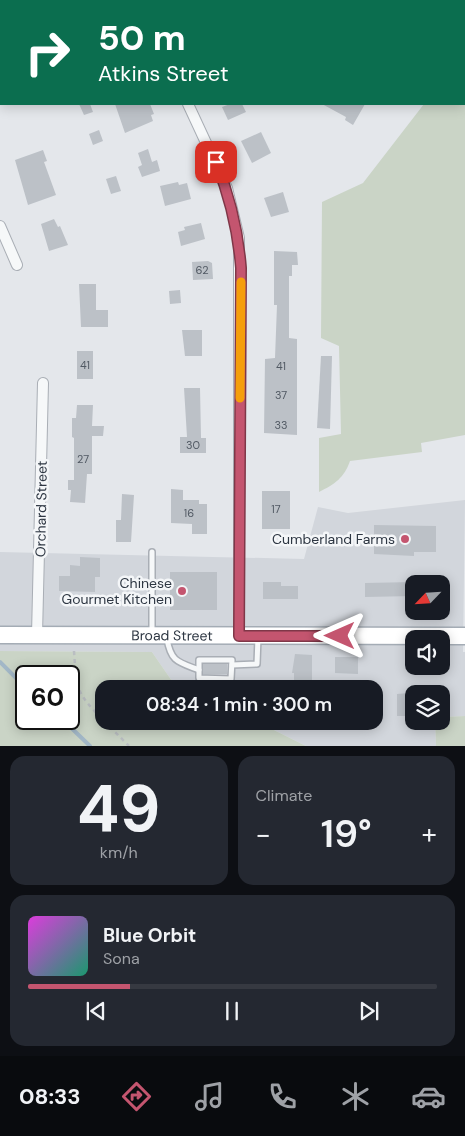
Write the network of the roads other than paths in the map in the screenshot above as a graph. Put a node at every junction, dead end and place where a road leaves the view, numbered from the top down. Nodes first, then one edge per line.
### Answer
1 (188, 105) edge
2 (0, 226) edge
3 (17, 265) dead end
4 (43, 383) dead end
5 (152, 552) dead end
6 (0, 635) edge
7 (38, 635) junction
8 (159, 636) junction
9 (239, 636) junction
10 (258, 636) junction
11 (465, 636) edge
12 (232, 665) junction
13 (199, 670) junction

1 - 9 street
2 - 3 street
4 - 7 street, Orchard Street
5 - 8 lane
6 - 7 main road, Broad Street
7 - 8 main road, Broad Street
8 - 9 main road, Broad Street
8 - 13 lane
9 - 10 main road, Broad Street
10 - 11 main road, Broad Street
10 - 12 lane
12 - 13 lane
12 - 13 lane

